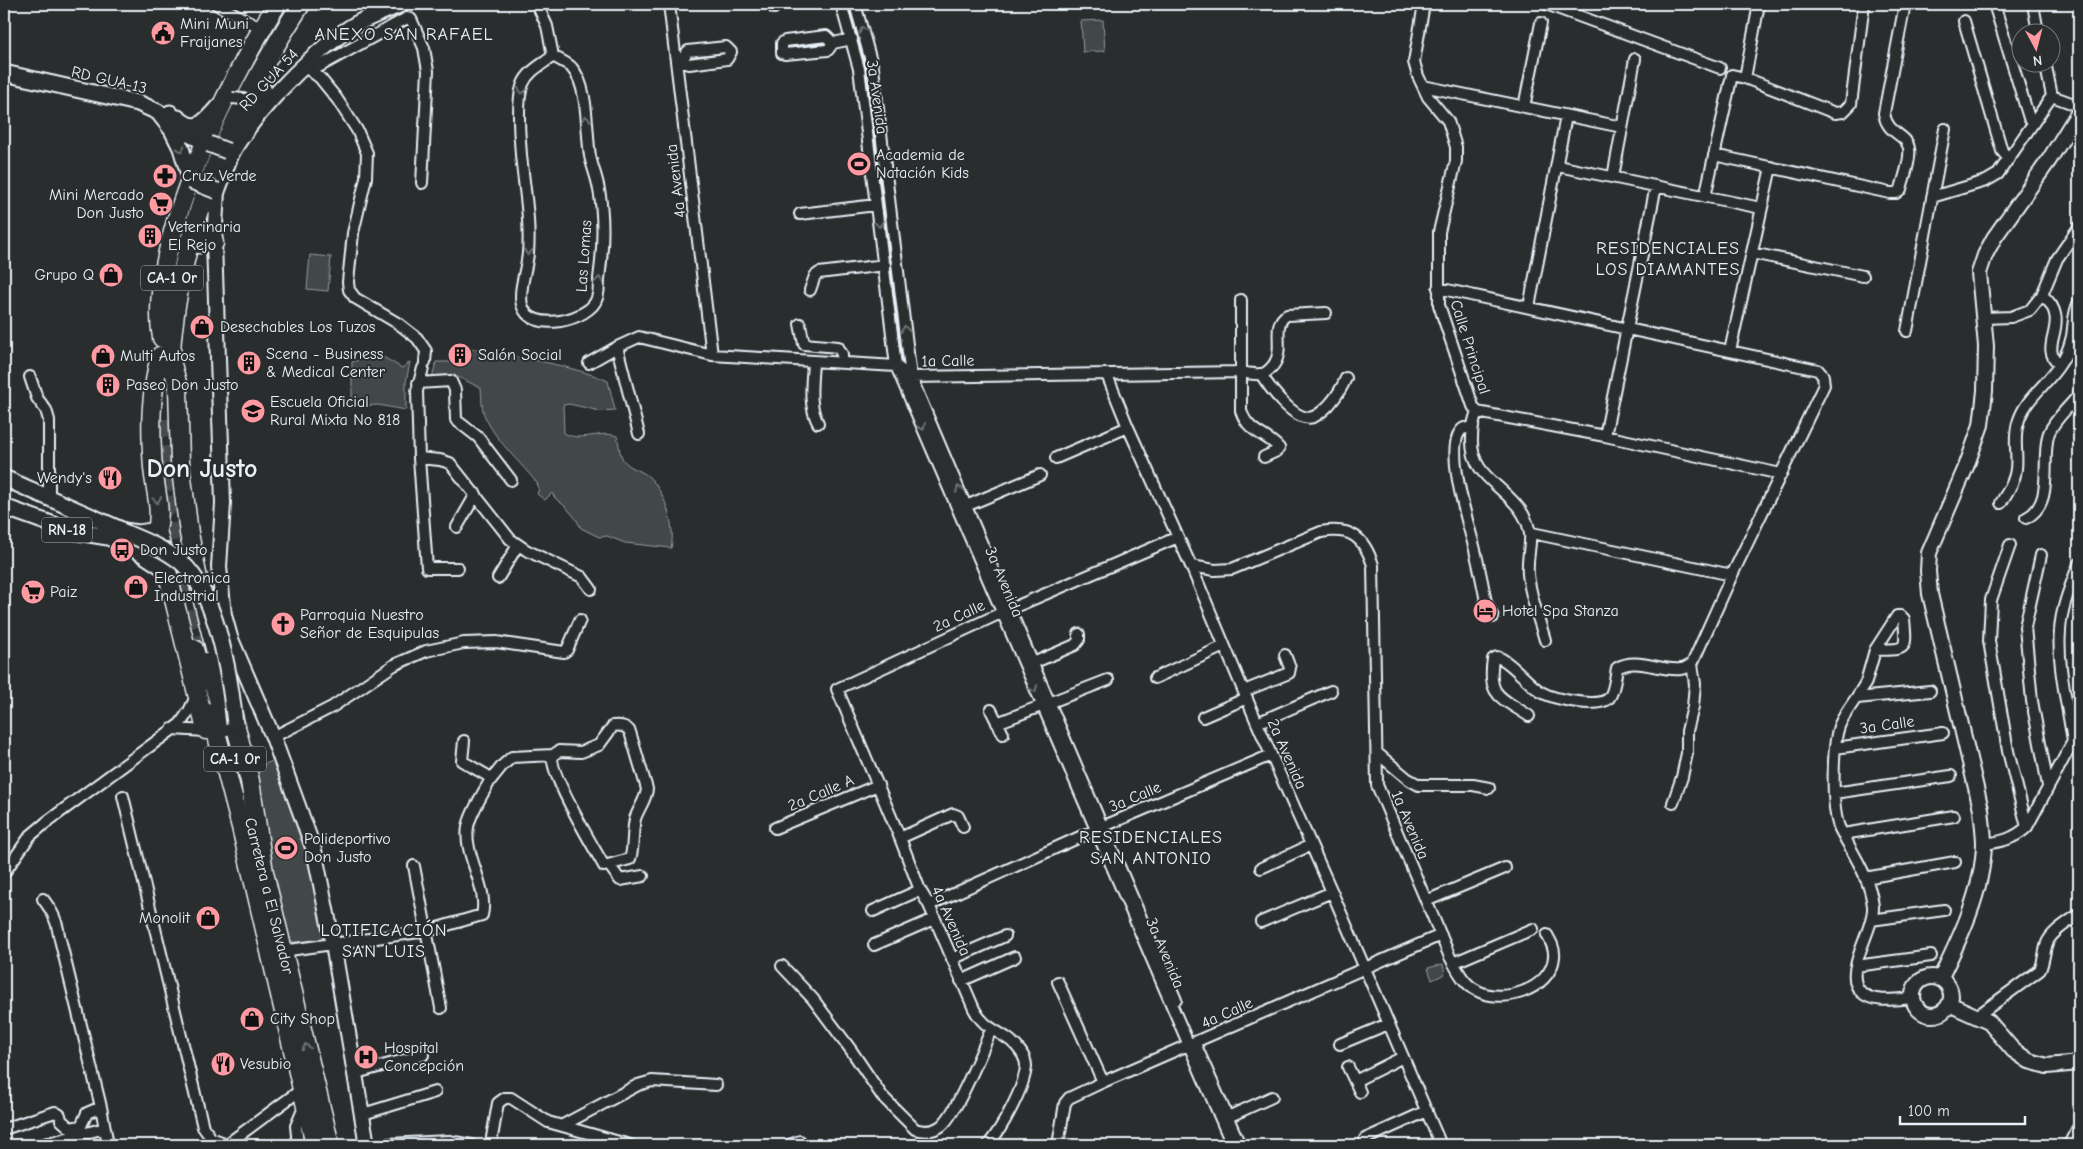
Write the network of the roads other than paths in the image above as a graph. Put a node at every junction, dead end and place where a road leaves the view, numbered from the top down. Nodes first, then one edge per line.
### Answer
1 (216, 4) edge
2 (277, 4) edge
3 (288, 4) edge
4 (301, 4) edge
5 (313, 4) edge
6 (400, 4) edge
7 (537, 4) edge
8 (669, 4) edge
9 (842, 4) edge
10 (855, 4) edge
11 (1424, 4) edge
12 (1546, 4) edge
13 (1759, 4) edge
14 (1864, 4) edge
15 (1905, 4) edge
16 (1994, 4) edge
17 (2034, 10) dead end
18 (1964, 21) dead end
19 (2036, 22) edge
20 (1541, 23) dead end
21 (262, 29) junction
22 (852, 39) junction
23 (833, 43) dead end
24 (553, 56) junction
25 (1635, 60) dead end
26 (4, 64) edge
27 (307, 68) junction
28 (1720, 68) dead end
29 (2047, 72) edge
30 (4, 73) edge
31 (1745, 78) junction
32 (1423, 86) junction
33 (278, 94) junction
34 (2052, 96) junction
35 (228, 99) junction
36 (256, 100) junction
37 (164, 105) junction
38 (2079, 106) edge
39 (1524, 107) junction
40 (2079, 112) edge
41 (1566, 116) junction
42 (2034, 122) junction
43 (1622, 127) junction
44 (1945, 129) dead end
45 (244, 133) junction
46 (207, 143) junction
47 (230, 152) junction
48 (1714, 155) junction
49 (2009, 159) junction
50 (1558, 166) junction
51 (1770, 167) junction
52 (1614, 177) junction
53 (191, 181) junction
54 (422, 183) dead end
55 (1656, 186) junction
56 (217, 191) junction
57 (1705, 197) junction
58 (1932, 197) junction
59 (876, 205) junction
60 (1762, 208) junction
61 (800, 214) dead end
62 (2079, 228) edge
63 (206, 243) junction
64 (1752, 253) junction
65 (885, 265) junction
66 (1864, 276) dead end
67 (1438, 288) junction
68 (810, 290) dead end
69 (2042, 296) junction
70 (1241, 300) dead end
71 (2079, 302) edge
72 (1529, 307) junction
73 (183, 314) junction
74 (1326, 314) dead end
75 (1984, 318) junction
76 (800, 324) dead end
77 (1627, 328) junction
78 (1907, 331) dead end
79 (164, 332) junction
80 (617, 347) junction
81 (1730, 351) junction
82 (165, 356) junction
83 (712, 356) junction
84 (813, 362) junction
85 (842, 362) junction
86 (588, 363) dead end
87 (2060, 364) junction
88 (896, 366) junction
89 (1241, 372) junction
90 (1261, 374) junction
91 (1107, 375) junction
92 (30, 377) dead end
93 (911, 377) junction
94 (1346, 378) dead end
95 (418, 383) junction
96 (153, 385) junction
97 (178, 386) junction
98 (2079, 394) edge
99 (917, 402) junction
100 (1477, 412) junction
101 (163, 419) tunnel mouth
102 (818, 424) dead end
103 (1128, 427) junction
104 (1472, 429) junction
105 (639, 434) dead end
106 (1605, 436) junction
107 (1264, 457) dead end
108 (419, 458) junction
109 (1056, 458) dead end
110 (1781, 474) junction
111 (1040, 475) dead end
112 (4, 478) edge
113 (511, 480) dead end
114 (4, 485) edge
115 (476, 494) junction
116 (49, 497) junction
117 (2001, 503) dead end
118 (966, 506) junction
119 (4, 507) edge
120 (77, 509) junction
121 (93, 516) junction
122 (2026, 518) dead end
123 (457, 526) dead end
124 (157, 530) junction
125 (189, 533) junction
126 (1532, 533) junction
127 (1178, 536) junction
128 (518, 545) junction
129 (2010, 545) dead end
130 (132, 547) junction
131 (2041, 556) dead end
132 (2079, 564) edge
133 (195, 566) junction
134 (1191, 566) junction
135 (458, 568) dead end
136 (167, 570) junction
137 (1732, 575) junction
138 (498, 578) dead end
139 (591, 589) dead end
140 (173, 598) junction
141 (1005, 611) junction
142 (1493, 617) dead end
143 (580, 620) dead end
144 (1079, 634) dead end
145 (1545, 640) dead end
146 (1224, 646) junction
147 (1875, 650) dead end
148 (1285, 655) dead end
149 (1028, 664) junction
150 (1692, 664) junction
151 (1155, 678) dead end
152 (1108, 680) dead end
153 (837, 689) joint
154 (1331, 690) dead end
155 (1930, 691) dead end
156 (1245, 694) junction
157 (197, 695) junction
158 (1856, 698) junction
159 (1046, 704) junction
160 (991, 710) dead end
161 (1529, 716) dead end
162 (1202, 717) dead end
163 (997, 723) junction
164 (1257, 723) junction
165 (235, 724) junction
166 (172, 729) junction
167 (2079, 730) edge
168 (206, 731) junction
169 (1943, 733) dead end
170 (1002, 734) dead end
171 (273, 737) junction
172 (464, 741) dead end
173 (2073, 742) junction
174 (1835, 748) junction
175 (1377, 754) junction
176 (553, 755) junction
177 (1271, 755) junction
178 (1951, 776) dead end
179 (490, 781) junction
180 (878, 785) junction
181 (2048, 786) junction
182 (1489, 788) dead end
183 (1834, 792) junction
184 (123, 796) dead end
185 (1673, 803) dead end
186 (1954, 816) dead end
187 (241, 827) junction
188 (963, 827) dead end
189 (2027, 827) junction
190 (775, 828) dead end
191 (1099, 829) junction
192 (1843, 834) junction
193 (900, 838) junction
194 (1984, 844) junction
195 (1311, 845) junction
196 (257, 862) junction
197 (1955, 862) dead end
198 (414, 866) dead end
199 (609, 866) junction
200 (1262, 868) dead end
201 (1505, 868) dead end
202 (4, 873) edge
203 (643, 876) dead end
204 (1866, 878) junction
205 (920, 890) junction
206 (1332, 892) junction
207 (43, 899) dead end
208 (1426, 901) junction
209 (929, 905) junction
210 (1944, 910) dead end
211 (872, 911) dead end
212 (2079, 914) edge
213 (934, 919) junction
214 (1871, 920) junction
215 (1261, 922) dead end
216 (1533, 929) dead end
217 (427, 931) junction
218 (1441, 935) junction
219 (1547, 935) dead end
220 (1005, 936) dead end
221 (333, 944) junction
222 (874, 945) dead end
223 (282, 951) junction
224 (1931, 956) dead end
225 (1015, 957) dead end
226 (952, 958) junction
227 (1453, 963) junction
228 (782, 966) dead end
229 (1856, 966) junction
230 (1364, 970) junction
231 (1940, 979) junction
232 (961, 980) junction
233 (1058, 982) dead end
234 (1913, 998) junction
235 (1949, 1004) junction
236 (441, 1008) dead end
237 (1977, 1016) junction
238 (1388, 1024) junction
239 (991, 1030) junction
240 (1340, 1044) dead end
241 (1192, 1045) junction
242 (423, 1055) dead end
243 (1403, 1057) junction
244 (2079, 1063) edge
245 (1348, 1067) dead end
246 (356, 1073) junction
247 (1355, 1080) junction
248 (1104, 1082) junction
249 (716, 1085) dead end
250 (306, 1091) junction
251 (435, 1092) dead end
252 (1360, 1092) dead end
253 (1272, 1097) dead end
254 (101, 1107) junction
255 (1427, 1111) junction
256 (362, 1114) junction
257 (1228, 1118) junction
258 (5, 1125) edge
259 (563, 1125) junction
260 (105, 1128) junction
261 (2079, 1130) edge
262 (1365, 1139) dead end
263 (800, 1141) dead end
264 (44, 1144) dead end
265 (108, 1145) edge
266 (226, 1145) edge
267 (298, 1145) edge
268 (315, 1145) edge
269 (330, 1145) edge
270 (367, 1145) edge
271 (471, 1145) edge
272 (488, 1145) edge
273 (630, 1145) edge
274 (789, 1145) edge
275 (988, 1145) edge
276 (1058, 1145) edge
277 (1232, 1145) edge
278 (1240, 1145) edge
279 (1441, 1145) edge
280 (2071, 1145) edge

1 - 21 street
2 - 21 highway
3 - 79 highway, CA-1 Or
4 - 79 highway, CA-1 Or
5 - 36 highway
6 - 27 main road, RD GUA 54
7 - 24 street
8 - 83 street, 4a Avenida
9 - 22 street, 3a Avenida
93 -> 10 street, 3a Avenida
11 - 32 street, Calle Principal
12 - 28 street
13 - 31 street
14 - 31 street
15 - 51 street
16 - 42 street
17 - 19 street
18 - 49 street
20 - 39 street
21 - 35 highway
22 - 23 street
22 - 59 street, 3a Avenida
24 -> 24 street, Las Lomas
25 - 43 street
26 - 37 main road, RD GUA-13
27 - 33 main road, RD GUA 54
27 - 54 street
27 - 95 street
29 - 34 street
30 -> 53 main road, RD GUA-13
31 - 48 street
32 - 39 street
32 - 67 street, Calle Principal
33 - 36 street
33 - 45 main road, RD GUA 54
34 - 38 street
34 - 42 street
35 - 36 street, bridge
35 - 37 main road
35 - 46 highway
36 - 45 highway
37 - 46 main road, RD GUA-13
39 - 41 street
40 - 75 street
41 - 43 street
41 - 50 street
42 - 49 street
43 - 52 street
44 - 58 street
45 - 47 main road, RD GUA 54
46 - 47 main road, RD GUA-13, bridge
46 - 53 highway
47 - 56 main road, RD GUA 54
48 - 51 street
48 - 57 street
49 - 58 street
50 - 52 street
50 - 72 street
51 - 60 street
52 - 55 street
53 - 56 main road, bridge
53 - 79 highway
55 - 57 street
55 - 77 street
56 - 63 highway
57 - 60 street
58 - 78 street
59 - 61 street
59 -> 65 street, 3a Avenida
60 - 64 street
62 - 69 street
63 - 73 highway
63 - 171 street
64 - 66 street
64 - 81 street
65 - 68 street
65 - 88 street, 3a Avenida
67 - 72 street
67 - 100 street, Calle Principal
69 - 75 street
69 - 87 street
70 - 89 street
71 - 87 street
72 - 77 street
73 - 79 highway
73 - 97 highway
74 - 90 street
75 - 194 street
76 - 85 street
77 - 81 street
77 - 106 street
79 - 82 highway, CA-1 Or
79 - 96 highway
80 - 83 street
80 - 86 street
80 - 105 street
81 - 110 street
82 - 96 highway
82 - 97 highway
82 - 101 highway, CA-1 Or
83 - 84 street
84 - 85 street
84 - 102 street
85 - 88 street
87 - 117 street
88 - 93 street, 1a Calle
88 - 99 street, 3a Avenida
89 - 90 street, 1a Calle
89 - 91 street, 1a Calle
89 - 107 street
90 - 94 street
91 - 93 street, 1a Calle
91 - 103 street, 2a Avenida
92 - 116 street
93 - 99 street, 3a Avenida
95 - 108 street
95 - 113 street
96 -> 124 highway
97 - 125 highway
98 - 122 street
118 -> 99 street, 3a Avenida
99 -> 141 street, 3a Avenida
100 - 104 street
100 - 106 street
103 - 109 street
103 - 127 street, 2a Avenida
104 - 126 street
104 - 142 street
106 - 110 street
108 - 115 street
108 - 135 street
110 - 137 street
111 - 118 street
112 - 116 main road, RN-18
114 - 120 main road
115 - 123 street
115 - 128 street
116 - 120 main road, RN-18
118 - 141 street, 3a Avenida
119 - 130 main road, RN-18
120 - 121 main road, RN-18
121 - 124 main road, RN-18
121 - 165 main road, bridge
124 - 125 highway
124 - 136 highway
125 - 133 highway
126 - 137 street
126 - 145 street
127 - 134 street, 2a Avenida
127 - 141 street, 2a Calle
128 - 138 street
128 - 139 street
129 - 189 street
130 - 136 main road, RN-18
130 - 140 main road
131 - 181 street
132 - 173 street
133 - 136 highway
133 - 165 highway
134 - 146 street, 2a Avenida
134 - 175 street, 1a Avenida
136 - 140 highway
137 - 150 street
140 - 157 highway
141 - 149 street, 3a Avenida
141 - 153 street, 2a Calle
143 - 171 street
144 - 149 street
146 - 151 street
146 - 156 street, 2a Avenida
147 - 158 street
148 - 156 street
149 - 159 street, 3a Avenida
150 - 161 street
150 - 185 street
152 - 159 street
153 - 180 street, 4a Avenida
154 - 164 street
155 - 158 street
156 - 162 street
156 - 164 street, 2a Avenida
157 - 166 street
157 - 168 highway
158 - 174 street
159 - 163 street
159 - 191 street, 3a Avenida
160 - 163 street
163 - 170 street
164 - 177 street, 2a Avenida
165 - 196 highway
166 - 168 street
166 - 202 street
167 - 173 street
168 - 187 highway
169 - 174 street, 3a Calle
171 - 221 street
172 - 179 street
173 - 181 street
174 - 183 street
175 - 182 street
175 - 208 street, 1a Avenida
176 - 179 street
176 - 199 street
176 - 199 street
177 - 191 street, 3a Calle
177 - 195 street, 2a Avenida
178 - 183 street
179 - 217 street
180 - 190 street, 2a Calle A
180 - 193 street, 4a Avenida
181 - 189 street
183 - 192 street
184 - 266 street
186 - 192 street
187 - 196 highway, Carretera a El Salvador / CA-1 Or
187 - 196 highway, Carretera a El Salvador / CA-1 Or
188 - 193 street
189 - 194 street
191 - 209 street, 3a Calle
191 - 241 street, 3a Avenida
192 - 204 street
193 - 205 street, 4a Avenida
194 - 231 street
195 - 200 street
195 - 206 street, 2a Avenida
196 - 223 highway, Carretera a El Salvador / CA-1 Or
196 - 250 highway, Carretera a El Salvador / CA-1 Or
197 - 204 street
198 - 217 street
199 - 203 street
201 - 208 street
204 - 214 street
205 - 209 street, 4a Avenida
205 - 211 street
206 - 215 street
206 - 230 street, 2a Avenida
207 - 254 street
208 - 218 street, 1a Avenida
209 - 213 street, 4a Avenida
210 - 214 street
212 - 237 street
213 - 222 street
213 - 226 street, 4a Avenida
214 - 229 street
216 - 227 street
217 - 221 street
217 - 236 street
218 - 227 street, 1a Avenida
218 - 230 street, 4a Calle
219 - 227 street, 1a Avenida
220 - 226 street
221 - 223 street
221 - 246 street
250 -> 223 highway, Carretera a El Salvador / CA-1 Or
224 - 229 street
225 - 232 street
226 - 232 street, 4a Avenida
228 - 239 street
229 - 234 street
230 - 238 street, 2a Avenida
230 - 241 street, 4a Calle
231 - 234 street
231 - 235 street
232 - 239 street, 4a Avenida
233 - 248 street
234 - 235 street
235 - 237 street
237 - 244 street
238 - 240 street
238 - 243 street, 2a Avenida
239 - 275 street, 4a Avenida
241 - 248 street, 4a Calle
241 - 257 street, 3a Avenida
241 - 277 street, 3a Avenida
242 - 246 street
243 - 247 street
243 - 255 street, 2a Avenida
245 - 247 street
246 - 256 street
247 - 252 street
248 - 276 street, 4a Calle
249 - 259 street
250 - 266 street
250 - 267 street
250 - 268 highway, Carretera a El Salvador / CA-1 Or
250 - 269 highway, Carretera a El Salvador / CA-1 Or
251 - 256 street
253 - 257 street
254 - 258 street
254 - 260 street
255 - 262 street
255 - 279 street, 2a Avenida
256 - 270 street
257 - 278 street, 3a Avenida
259 - 272 street
259 - 273 street
260 - 264 street
260 - 265 street
261 - 280 street
263 - 274 street
270 - 271 street

